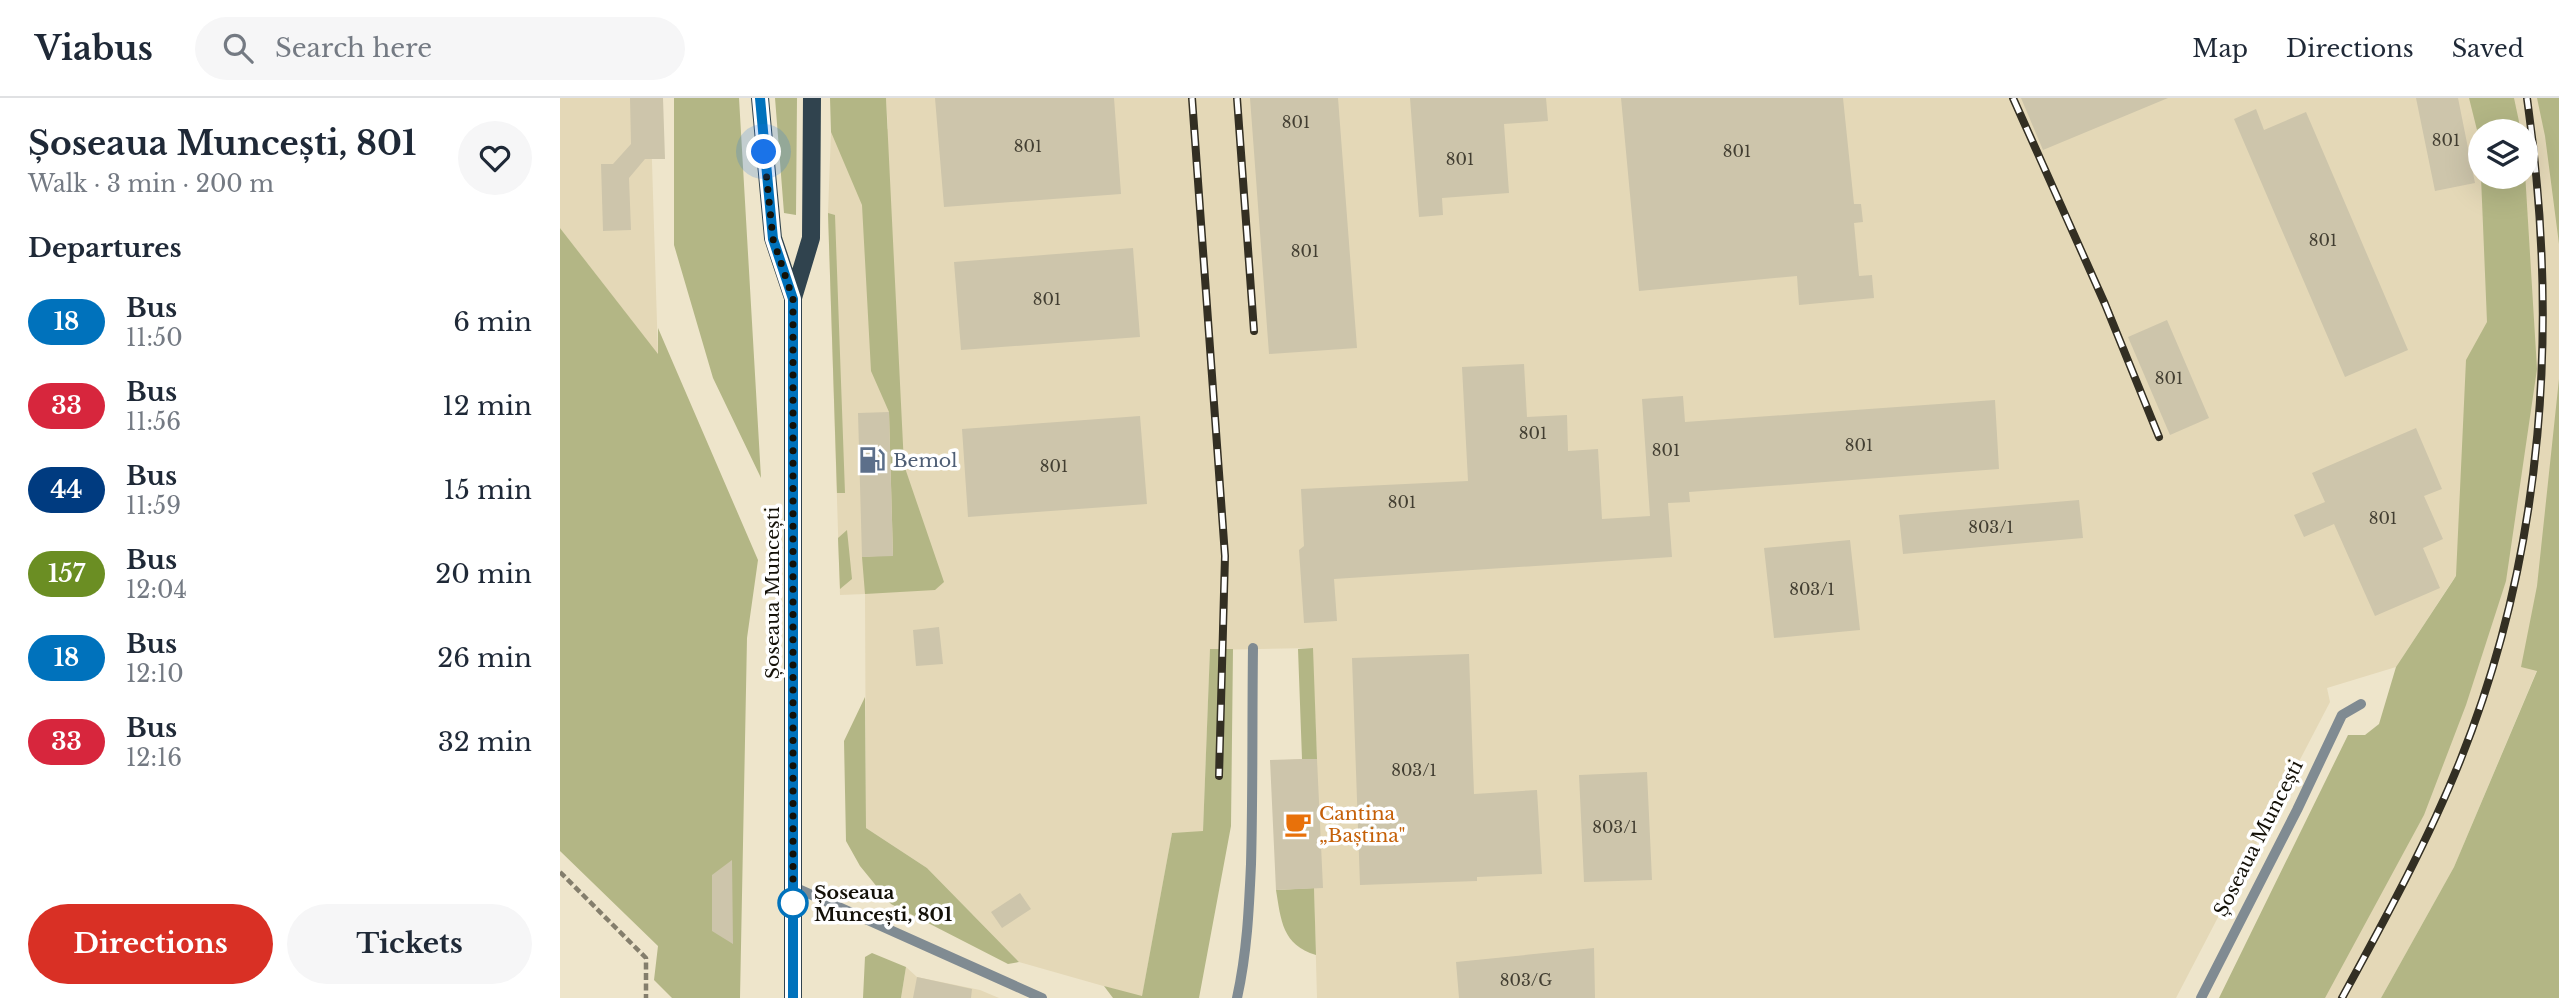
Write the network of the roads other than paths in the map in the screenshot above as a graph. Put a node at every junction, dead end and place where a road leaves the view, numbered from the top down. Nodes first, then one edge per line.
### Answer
1 (760, 98) edge
2 (812, 98) edge
3 (793, 299) junction
4 (1253, 648) dead end
5 (2361, 704) dead end
6 (793, 887) junction
7 (793, 998) edge
8 (1042, 998) edge
9 (1237, 998) edge
10 (2201, 998) edge

1 - 3 main road, Șoseaua Muncești
2 - 3 main road, Șoseaua Muncești
3 - 6 main road, Șoseaua Muncești
4 - 9 lane
5 - 10 lane, Șoseaua Muncești
6 - 7 main road, Șoseaua Muncești
6 - 8 lane

